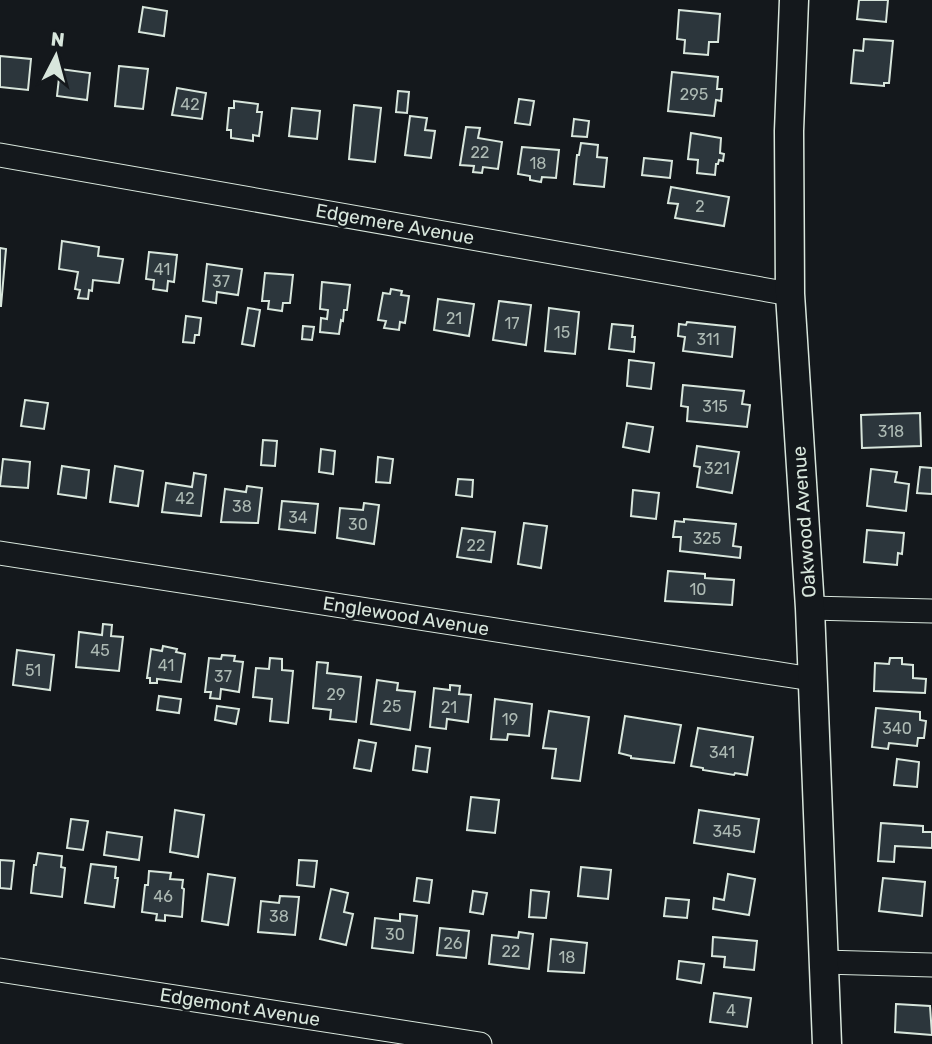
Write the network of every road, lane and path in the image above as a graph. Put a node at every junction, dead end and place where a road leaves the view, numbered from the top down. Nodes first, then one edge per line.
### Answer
1 (794, 0) edge
2 (0, 155) edge
3 (790, 294) junction
4 (0, 553) edge
5 (810, 608) junction
6 (932, 611) edge
7 (811, 679) junction
8 (822, 962) junction
9 (932, 965) edge
10 (0, 970) edge
11 (480, 1044) edge
12 (827, 1044) edge

1 - 3 street, Oakwood Avenue
2 - 3 street, Edgemere Avenue
3 - 5 street, Oakwood Avenue
4 - 7 street, Englewood Avenue
5 - 6 street
5 - 7 street, Oakwood Avenue
7 - 8 street, Oakwood Avenue
8 - 9 street
8 - 12 street, Oakwood Avenue
10 - 11 street, Edgemont Avenue

